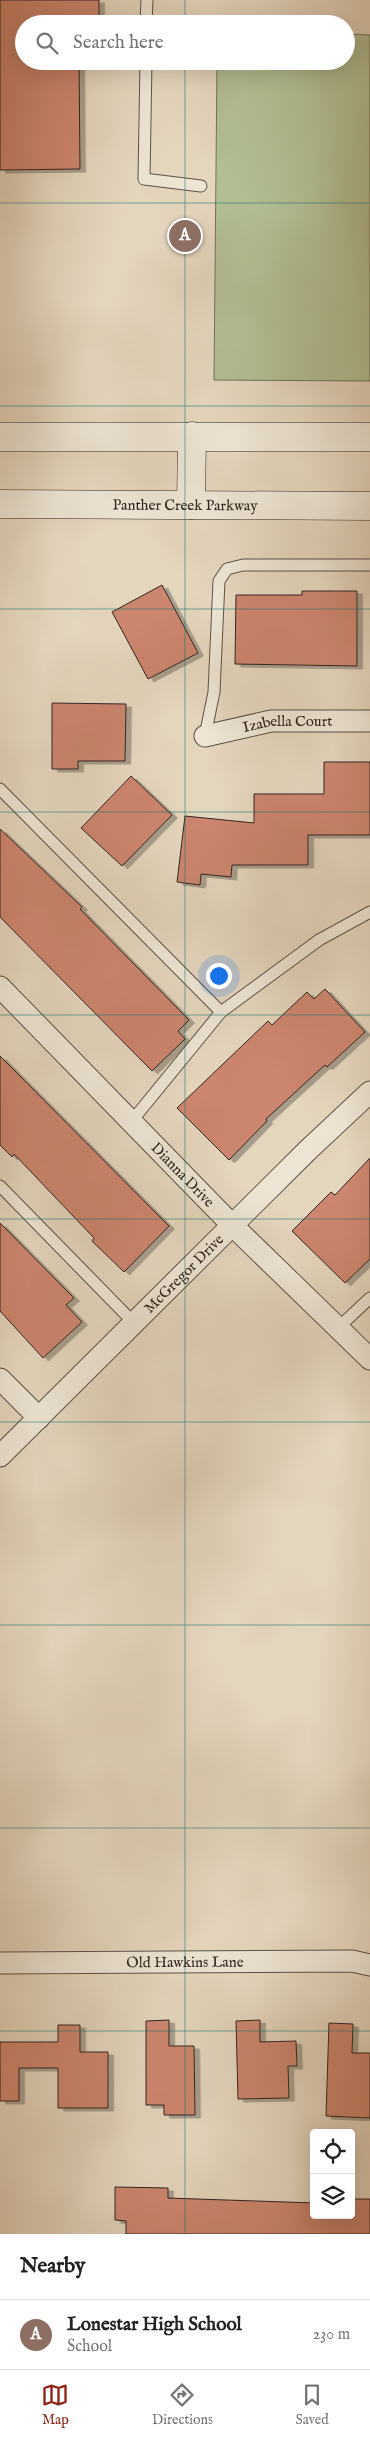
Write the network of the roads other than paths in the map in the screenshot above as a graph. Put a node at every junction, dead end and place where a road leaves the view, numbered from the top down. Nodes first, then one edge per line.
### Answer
1 (147, 0) edge
2 (146, 15) edge
3 (146, 70) edge
4 (201, 186) dead end
5 (192, 436) junction
6 (0, 437) edge
7 (370, 437) edge
8 (0, 504) edge
9 (191, 505) junction
10 (370, 506) edge
11 (370, 565) edge
12 (370, 721) edge
13 (205, 736) joint
14 (0, 789) edge
15 (370, 912) edge
16 (0, 987) edge
17 (222, 1012) junction
18 (370, 1092) edge
19 (131, 1122) junction
20 (0, 1186) edge
21 (232, 1225) junction
22 (370, 1298) edge
23 (134, 1323) junction
24 (338, 1328) junction
25 (370, 1359) edge
26 (0, 1379) edge
27 (39, 1418) junction
28 (0, 1456) edge
29 (0, 1963) edge
30 (370, 1965) edge

1 - 2 lane
3 - 4 lane
5 - 6 main road
5 - 7 main road
5 - 9 main road
8 - 9 main road, Panther Creek Parkway
9 - 10 main road, Panther Creek Parkway
11 - 13 lane
12 - 13 street, Izabella Court
14 - 17 lane
15 - 17 lane
16 - 19 street, Dianna Drive
17 - 19 lane
18 - 21 street, McGregor Drive
19 - 21 street, Dianna Drive
20 - 23 lane
21 - 23 street, McGregor Drive
21 - 24 street, Dianna Drive
22 - 24 lane
23 - 27 street, McGregor Drive
24 - 25 street, Dianna Drive
26 - 27 street
27 - 28 street, McGregor Drive
29 - 30 street, Old Hawkins Lane

